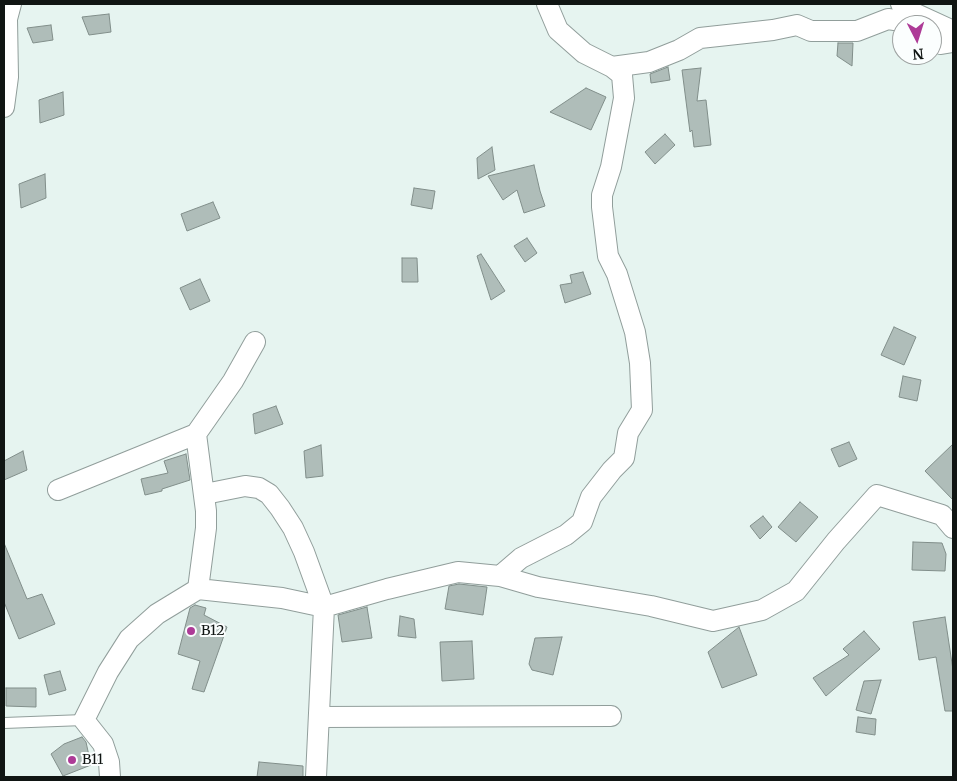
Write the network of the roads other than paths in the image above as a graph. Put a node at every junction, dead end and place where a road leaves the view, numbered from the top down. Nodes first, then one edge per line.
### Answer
1 (11, 4) edge
2 (547, 4) edge
3 (901, 4) edge
4 (892, 20) edge
5 (953, 31) edge
6 (612, 66) junction
7 (4, 107) edge
8 (255, 342) dead end
9 (196, 434) junction
10 (58, 490) dead end
11 (205, 494) junction
12 (953, 528) edge
13 (500, 576) junction
14 (198, 589) junction
15 (324, 606) junction
16 (610, 716) dead end
17 (319, 717) junction
18 (84, 720) junction
19 (4, 723) edge
20 (110, 777) edge
21 (316, 777) edge

1 - 7 street
2 - 6 street
3 - 5 street
4 - 6 street
6 - 13 street
8 - 9 street
9 - 10 street
9 - 11 street
11 - 14 street
11 - 15 street
12 - 13 street
13 - 15 street
14 - 15 street
14 - 18 street
15 - 17 street
16 - 17 street
17 - 21 street
18 - 19 lane
18 - 20 street

